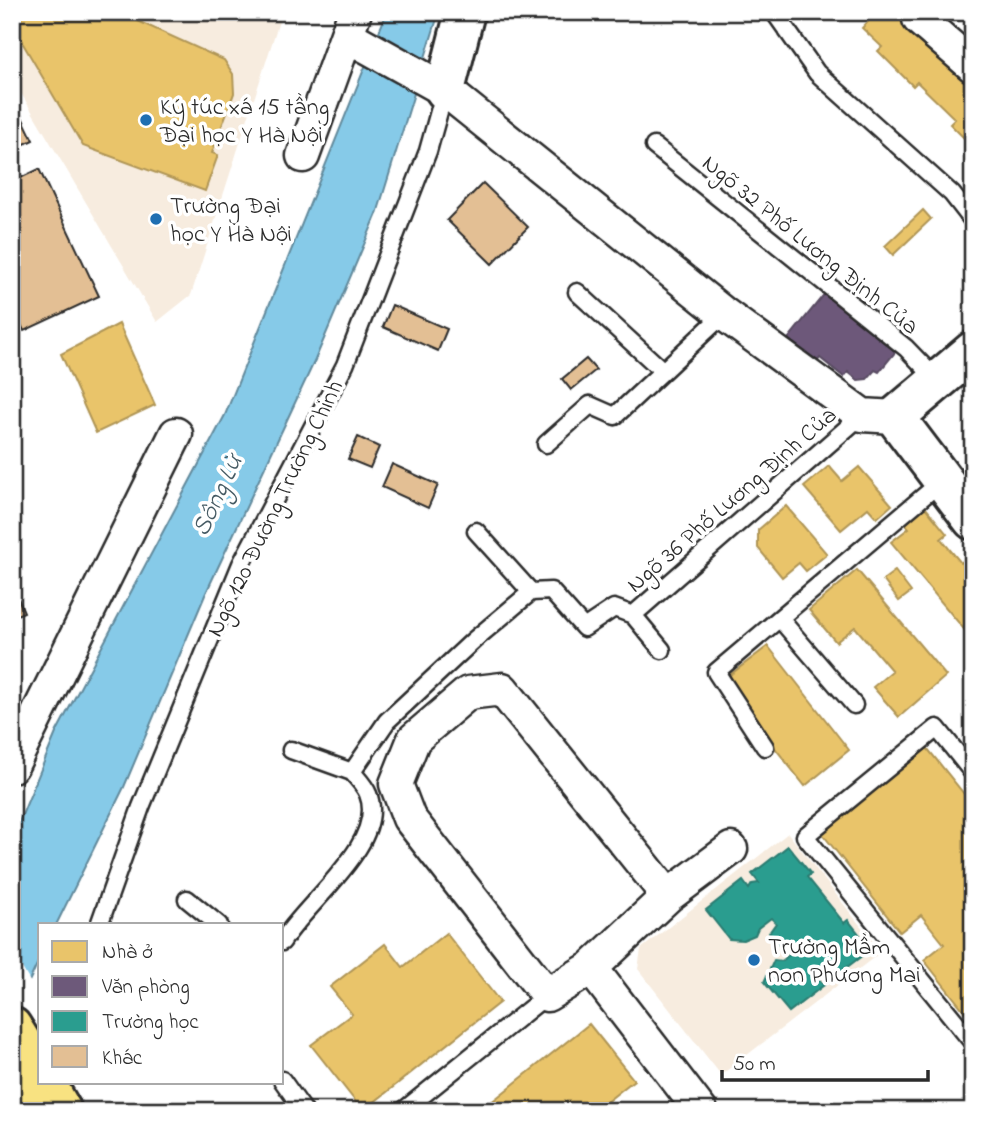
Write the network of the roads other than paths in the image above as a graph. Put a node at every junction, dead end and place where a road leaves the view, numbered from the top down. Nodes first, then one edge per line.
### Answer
1 (465, 12) edge
2 (774, 12) edge
3 (919, 19) dead end
4 (351, 24) edge
5 (973, 66) edge
6 (432, 81) junction
7 (654, 146) dead end
8 (303, 156) dead end
9 (973, 221) edge
10 (577, 292) dead end
11 (724, 314) junction
12 (973, 351) edge
13 (663, 372) junction
14 (937, 380) junction
15 (879, 416) junction
16 (176, 434) dead end
17 (546, 444) dead end
18 (943, 480) junction
19 (973, 520) edge
20 (476, 531) dead end
21 (531, 592) junction
22 (633, 615) junction
23 (780, 619) junction
24 (662, 650) dead end
25 (854, 705) dead end
26 (765, 747) dead end
27 (290, 750) dead end
28 (12, 766) edge
29 (352, 772) junction
30 (973, 773) edge
31 (731, 849) dead end
32 (668, 896) junction
33 (187, 899) dead end
34 (100, 923) edge
35 (217, 923) edge
36 (284, 938) edge
37 (591, 968) junction
38 (547, 995) junction
39 (973, 1043) edge
40 (22, 1052) edge
41 (284, 1083) edge
42 (47, 1084) edge
43 (12, 1104) edge
44 (16, 1111) edge
45 (37, 1111) edge
46 (62, 1111) edge
47 (303, 1111) edge
48 (403, 1111) edge
49 (701, 1111) edge

1 - 6 street, Ngõ 120 Đường Trường Chinh
2 - 9 lane
3 - 5 street
4 - 6 street
4 - 8 street
6 - 11 street
6 - 34 lane, Ngõ 120 Đường Trường Chinh
7 - 14 lane, Ngõ 32 Phố Lương Định Của
10 - 13 lane
11 - 13 lane
11 - 15 street
12 - 14 street
13 - 17 lane
14 - 15 street
15 - 18 street
15 - 22 lane, Ngõ 36 Phố Lương Định Của
16 - 28 street
18 - 19 street
18 - 23 lane
20 - 21 lane
21 - 22 lane
21 - 29 lane
22 - 24 lane, Ngõ 36 Phố Lương Định Của
23 - 25 lane
23 - 26 lane
27 - 29 lane
29 - 36 lane
30 - 39 lane
31 - 32 street
32 - 37 street
32 - 38 street
33 - 35 lane
37 - 38 street
37 - 49 street
38 - 48 lane
40 - 45 main road
41 - 47 lane
42 - 46 main road
43 - 44 main road

